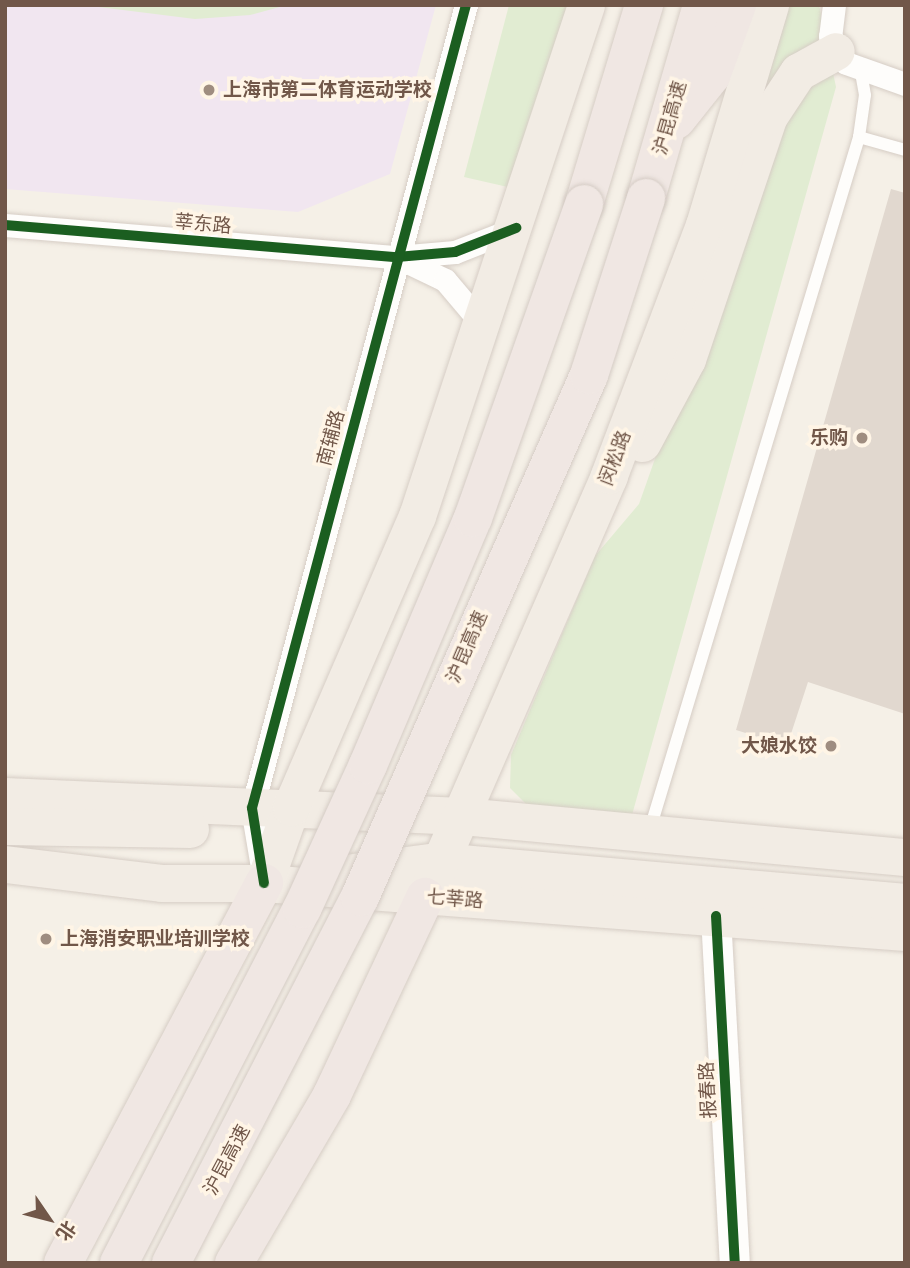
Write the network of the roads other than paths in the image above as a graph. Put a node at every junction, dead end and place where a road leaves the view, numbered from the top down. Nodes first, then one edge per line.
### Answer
1 (466, 5) edge
2 (586, 5) edge
3 (644, 5) edge
4 (702, 5) edge
5 (737, 5) edge
6 (770, 5) edge
7 (834, 5) edge
8 (848, 62) junction
9 (905, 84) edge
10 (666, 132) junction
11 (859, 137) junction
12 (905, 150) edge
13 (5, 225) edge
14 (516, 228) junction
15 (397, 257) junction
16 (483, 325) junction
17 (609, 475) junction
18 (5, 796) edge
19 (462, 816) junction
20 (270, 819) junction
21 (5, 826) edge
22 (650, 830) junction
23 (905, 858) edge
24 (439, 862) junction
25 (5, 864) edge
26 (264, 883) junction
27 (425, 897) junction
28 (905, 902) edge
29 (716, 916) junction
30 (905, 932) edge
31 (239, 1256) edge
32 (63, 1263) edge
33 (119, 1263) edge
34 (171, 1263) edge
35 (735, 1263) edge

1 - 15 street, 南辅路
2 - 14 main road
3 - 33 highway, bridge
4 - 10 highway, 沪昆高速
5 - 10 highway
6 - 17 main road, 闵松路
7 - 8 street
8 - 9 street
8 - 11 lane
8 - 17 main road
10 - 34 highway, 沪昆高速, bridge
11 - 12 lane
11 - 22 lane
13 - 15 street, 莘东路
14 - 15 street
14 - 16 main road
15 - 16 street
15 - 20 street, 南辅路
16 - 20 main road
17 - 19 main road, 闵松路
18 - 20 main road
19 - 20 main road
19 - 22 main road
19 - 24 main road, 闵松路
20 - 21 main road
20 - 26 main road
22 - 23 main road
24 - 26 main road
24 - 27 main road, 闵松路
24 - 28 main road
25 - 26 main road, 七莘路
26 - 27 main road, 七莘路
26 - 32 highway
27 - 29 main road, 七莘路
27 - 31 highway
29 - 30 main road, 七莘路
29 - 35 street, 报春路

